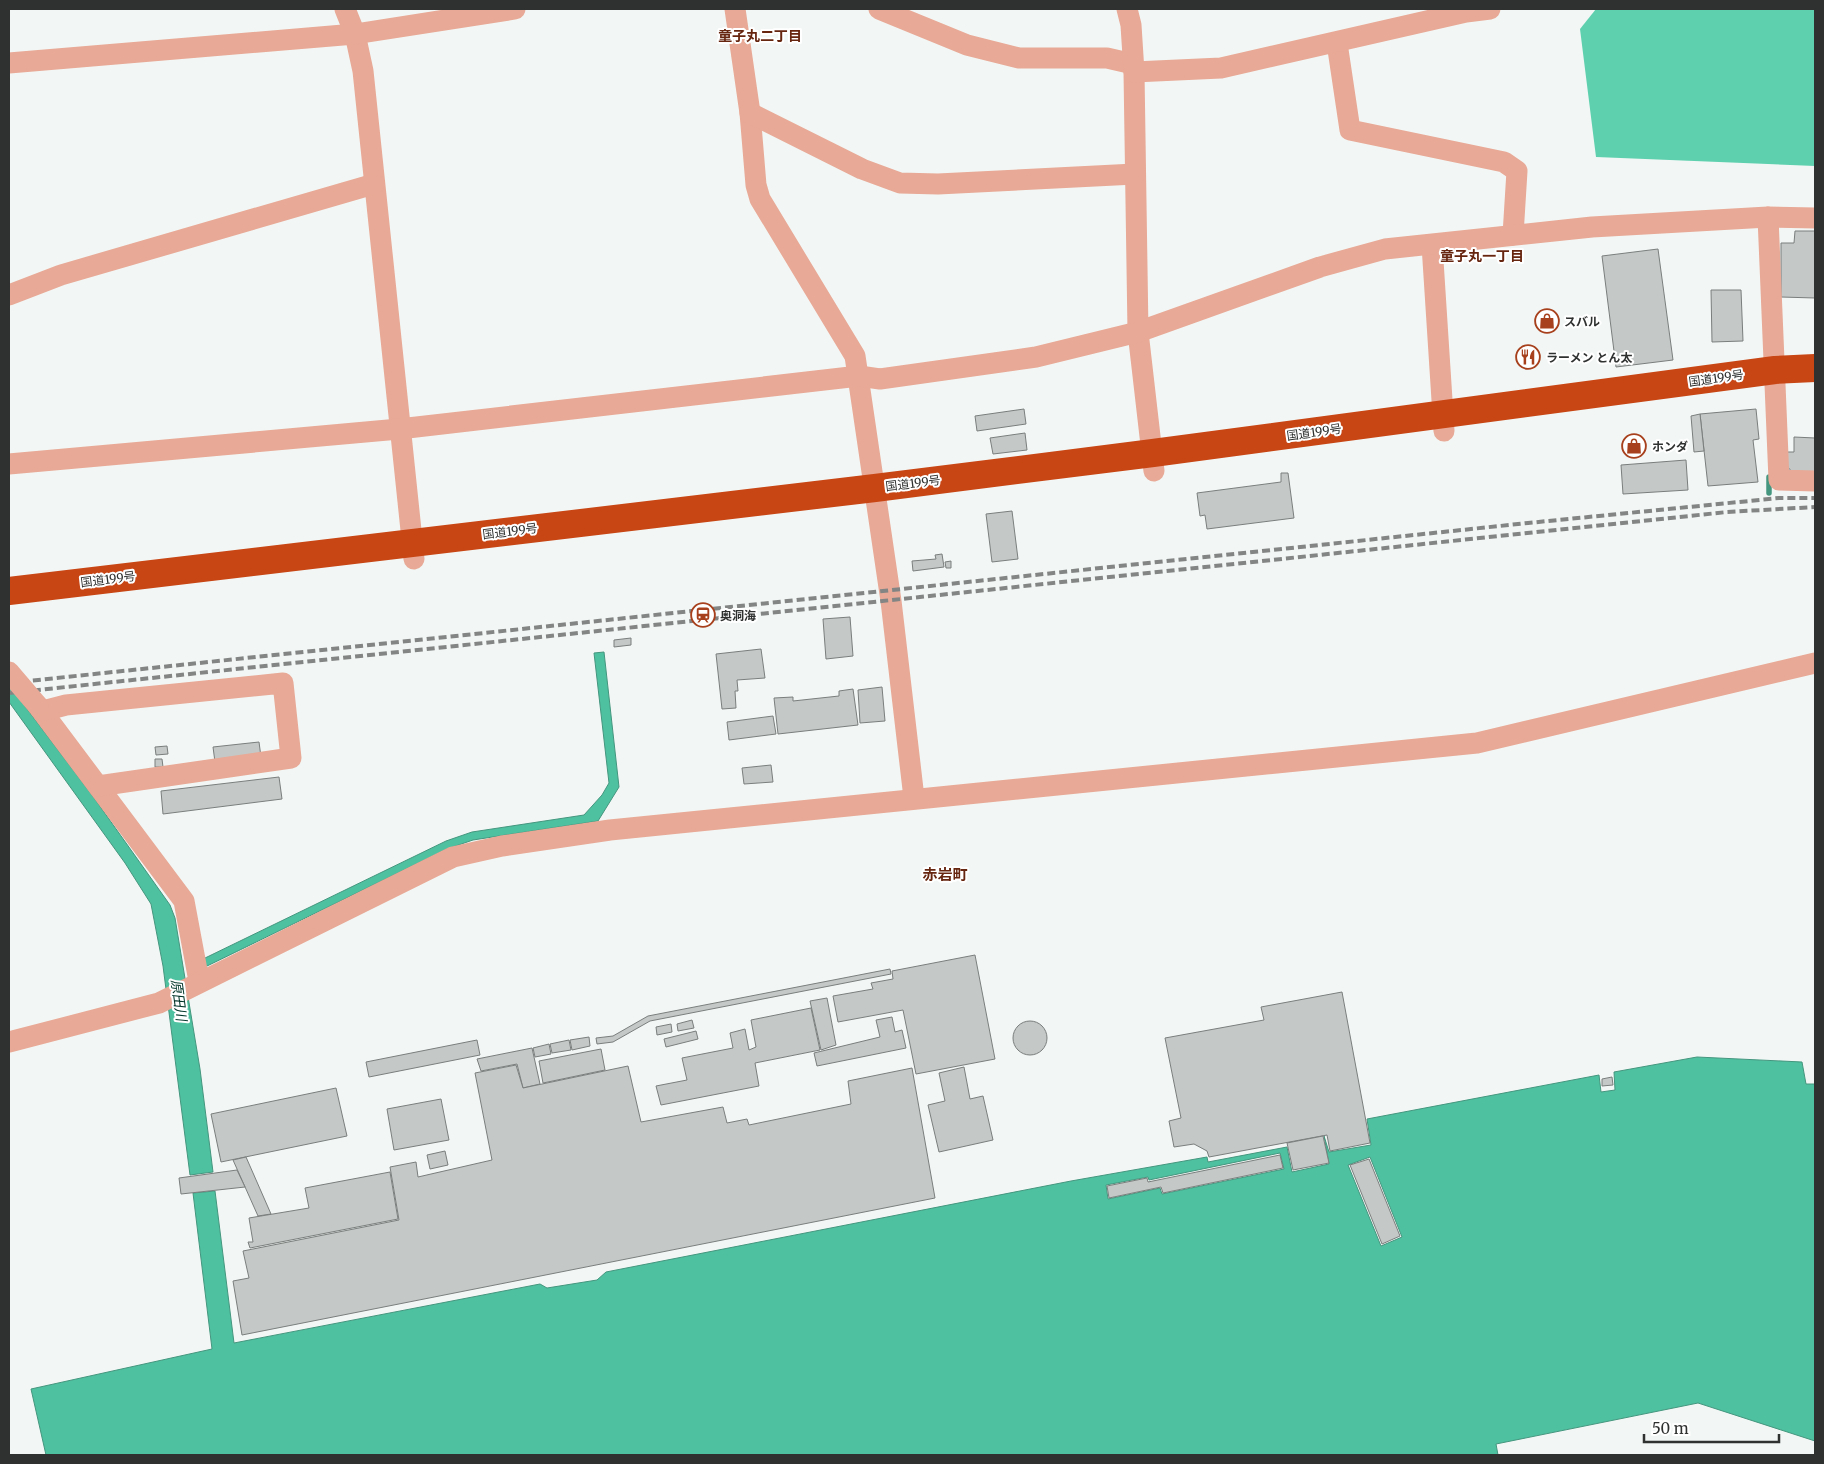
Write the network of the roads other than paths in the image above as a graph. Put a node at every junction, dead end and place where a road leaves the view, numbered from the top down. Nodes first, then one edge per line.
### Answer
1 (345, 9) edge
2 (515, 9) edge
3 (735, 9) edge
4 (879, 9) edge
5 (1127, 9) edge
6 (1490, 9) edge
7 (355, 34) junction
8 (1337, 43) junction
9 (9, 63) edge
10 (1134, 68) junction
11 (750, 113) junction
12 (1135, 174) junction
13 (374, 184) junction
14 (1768, 217) junction
15 (1815, 218) edge
16 (1512, 235) junction
17 (1432, 245) junction
18 (9, 295) edge
19 (1138, 332) junction
20 (1815, 368) edge
21 (859, 376) junction
22 (1776, 378) junction
23 (1815, 385) edge
24 (1444, 423) junction
25 (399, 429) junction
26 (1153, 462) junction
27 (9, 464) edge
28 (1815, 481) edge
29 (876, 498) junction
30 (413, 551) junction
31 (9, 591) edge
32 (9, 607) edge
33 (1815, 663) edge
34 (9, 672) edge
35 (41, 709) junction
36 (98, 786) junction
37 (914, 798) junction
38 (199, 981) junction
39 (9, 1042) edge

1 - 7 street
2 - 7 street
3 - 11 street
4 - 10 street
5 - 10 street
6 - 8 street
7 - 9 street
7 - 13 street
8 - 10 street
8 - 16 street
10 - 12 street
11 - 12 street
11 - 21 street
12 - 19 street
13 - 18 street
13 - 25 street
14 - 15 street
14 - 16 street
14 - 22 street
16 - 17 street
17 - 19 street
17 - 24 street
19 - 21 street
19 - 26 street
20 - 22 highway, 国道199号
21 - 25 street
21 - 29 street
22 - 23 highway, 国道199号
22 - 24 highway, 国道199号
22 - 28 street
24 - 26 highway, 国道199号
25 - 27 street
25 - 30 street
26 - 29 highway, 国道199号
29 - 30 highway, 国道199号
29 - 37 street
30 - 31 highway, 国道199号
30 - 32 highway, 国道199号
33 - 37 street
34 - 35 street, bridge
35 - 36 street
35 - 36 street
36 - 38 street
37 - 38 street
38 - 39 street

